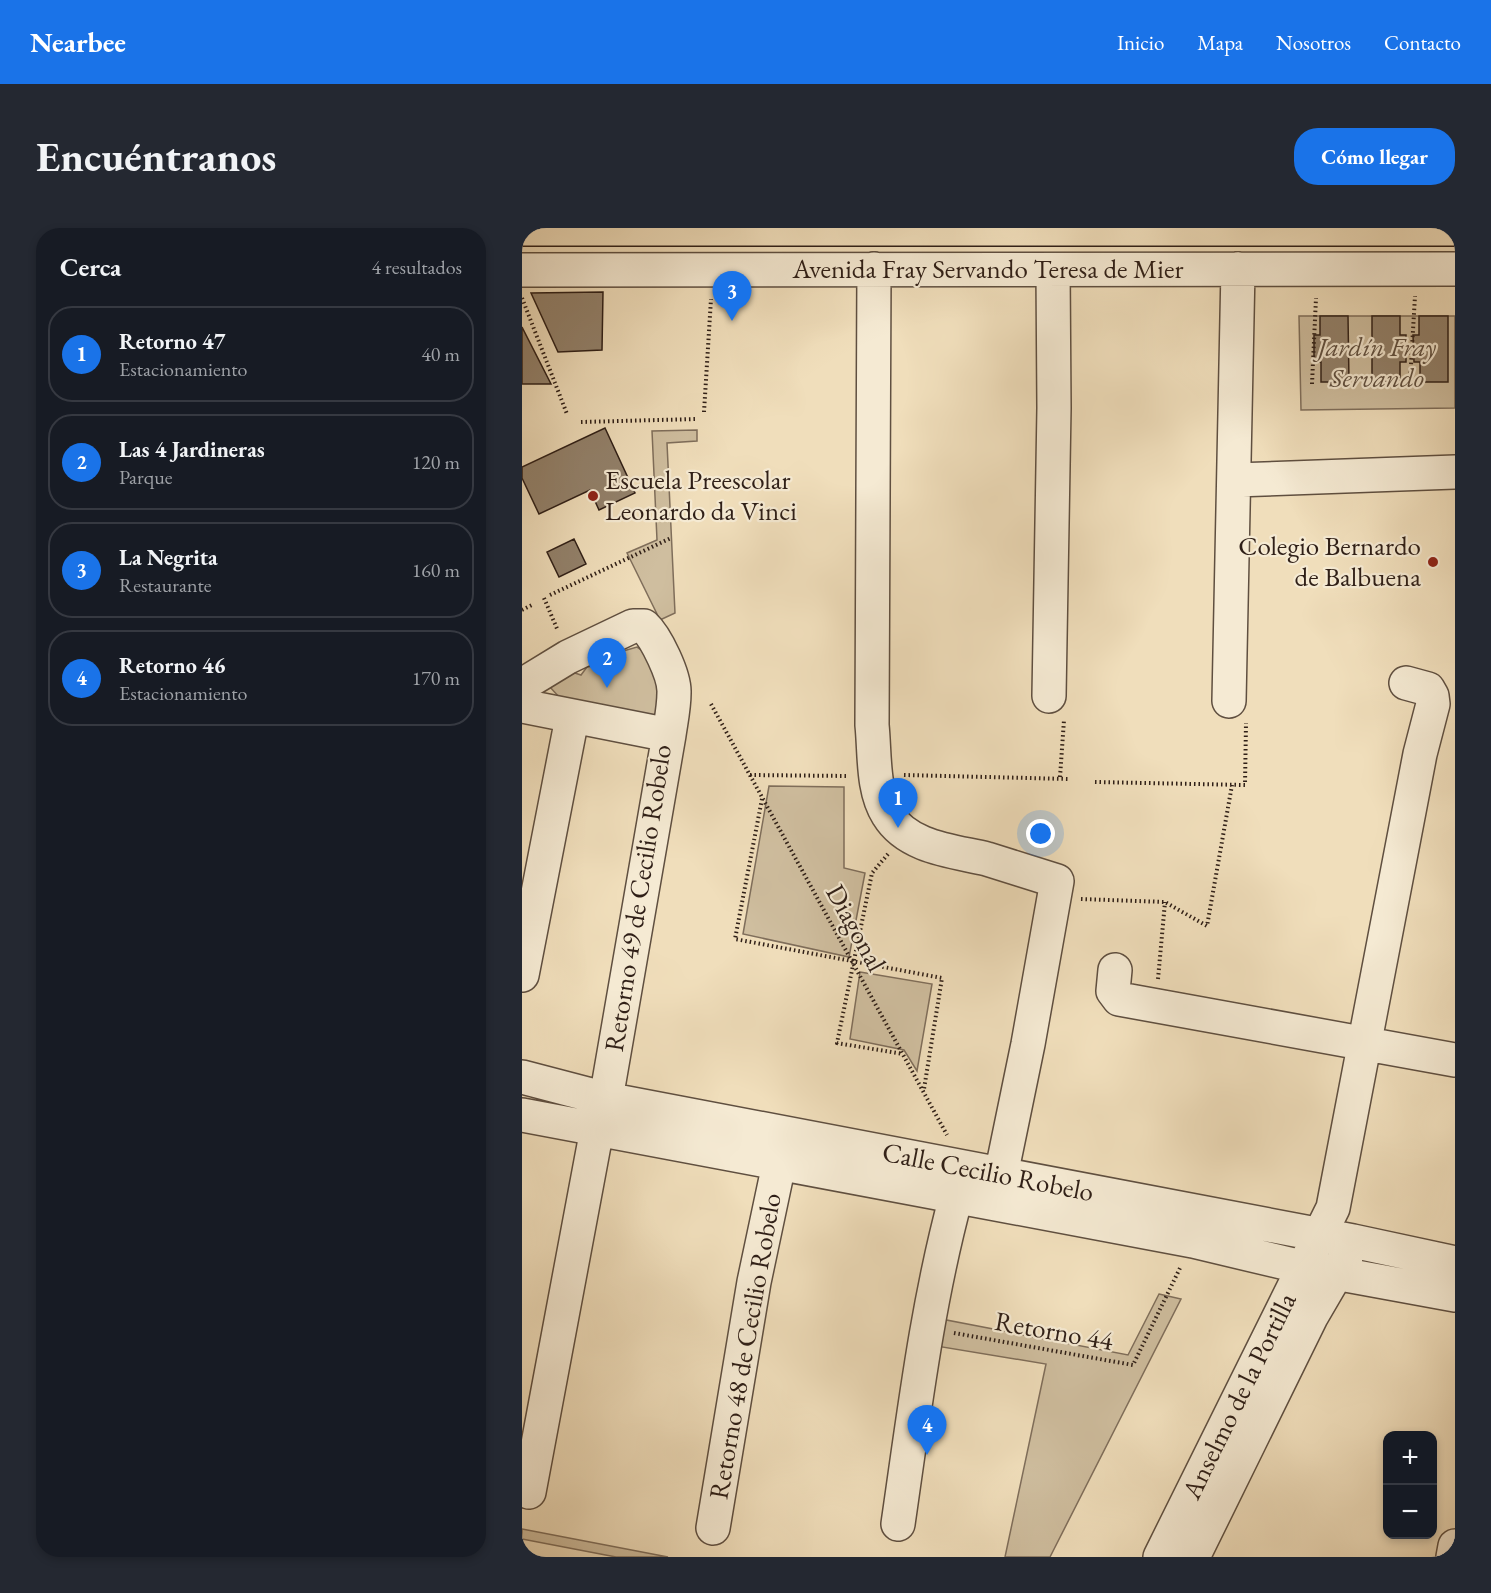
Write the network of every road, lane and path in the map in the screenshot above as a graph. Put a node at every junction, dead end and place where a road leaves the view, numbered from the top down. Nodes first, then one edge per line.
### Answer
1 (522, 229) edge
2 (1455, 229) edge
3 (874, 269) junction
4 (1238, 269) junction
5 (1317, 269) junction
6 (1417, 269) junction
7 (1455, 269) edge
8 (522, 270) edge
9 (712, 270) junction
10 (1053, 270) junction
11 (522, 298) edge
12 (1410, 382) dead end
13 (1311, 384) dead end
14 (704, 412) dead end
15 (567, 414) dead end
16 (697, 419) dead end
17 (581, 422) dead end
18 (1455, 472) edge
19 (1235, 480) junction
20 (671, 538) dead end
21 (550, 595) dead end
22 (532, 605) dead end
23 (522, 610) edge
24 (1406, 683) dead end
25 (522, 685) edge
26 (1049, 696) joint
27 (1229, 701) joint
28 (711, 704) dead end
29 (522, 706) edge
30 (572, 718) junction
31 (669, 735) junction
32 (750, 775) junction
33 (876, 775) junction
34 (1060, 777) junction
35 (1069, 779) dead end
36 (1095, 782) dead end
37 (1232, 785) junction
38 (762, 798) junction
39 (897, 825) junction
40 (1057, 881) junction
41 (1165, 902) junction
42 (853, 963) junction
43 (1115, 970) joint
44 (522, 975) edge
45 (1364, 1044) junction
46 (903, 1054) junction
47 (1455, 1059) edge
48 (522, 1077) edge
49 (923, 1091) junction
50 (602, 1114) junction
51 (522, 1115) edge
52 (779, 1164) junction
53 (872, 1166) junction
54 (1001, 1175) junction
55 (962, 1183) junction
56 (1320, 1235) junction
57 (1353, 1241) junction
58 (1455, 1263) edge
59 (1302, 1267) junction
60 (1338, 1273) junction
61 (1455, 1295) edge
62 (1168, 1296) dead end
63 (927, 1328) junction
64 (523, 1490) edge
65 (898, 1524) dead end
66 (712, 1528) dead end
67 (1455, 1546) edge
68 (1160, 1557) edge
69 (1193, 1557) edge
70 (1453, 1557) edge

1 - 2 main road, Avenida Fray Servando Teresa de Mier
3 - 9 street, Avenida Fray Servando Teresa de Mier
3 - 10 street, Avenida Fray Servando Teresa de Mier
3 - 33 street
4 - 5 street, Avenida Fray Servando Teresa de Mier
4 - 10 street, Avenida Fray Servando Teresa de Mier
4 - 19 street
5 - 6 street, Avenida Fray Servando Teresa de Mier
5 - 13 path
6 - 7 street, Avenida Fray Servando Teresa de Mier
6 - 12 path
8 - 9 street, Avenida Fray Servando Teresa de Mier
9 - 14 path
10 - 26 street
11 - 15 path
16 - 17 path
18 - 19 street
19 - 27 street
20 - 21 path
22 - 23 path
24 - 45 street, Anselmo de la Portilla
25 - 31 street
26 - 34 path
27 - 37 path
28 - 32 path, Diagonal
29 - 30 street, Retorno 49 de Cecilio Robelo
30 - 31 street, Retorno 49 de Cecilio Robelo
30 - 44 street
31 - 50 street, Retorno 49 de Cecilio Robelo
32 - 33 path
32 - 38 path, Diagonal
33 - 34 path
33 - 39 street
34 - 35 path
36 - 37 path
37 - 41 path
38 - 42 path, Diagonal
38 - 42 path
39 - 40 street
39 - 42 path
40 - 41 path
40 - 54 street
41 - 43 path
42 - 46 path, Diagonal
42 - 46 path
42 - 49 path
43 - 45 street
45 - 47 street
45 - 56 street, Anselmo de la Portilla
46 - 49 path, Diagonal
48 - 50 street, Calle Cecilio Robelo
49 - 55 path, Diagonal
50 - 51 street, Calle Cecilio Robelo
50 - 52 street, Calle Cecilio Robelo
50 - 53 street, Calle Cecilio Robelo
50 - 64 street, Retorno 49 de Cecilio Robelo
52 - 53 street, Calle Cecilio Robelo
52 - 66 street, Retorno 48 de Cecilio Robelo
53 - 55 street, Calle Cecilio Robelo
54 - 55 street, Calle Cecilio Robelo
54 - 56 street, Calle Cecilio Robelo
55 - 59 street, Calle Cecilio Robelo
55 - 63 street
56 - 57 street, Calle Cecilio Robelo
56 - 59 street, Anselmo de la Portilla
57 - 58 street, Calle Cecilio Robelo
57 - 60 street, Anselmo de la Portilla
59 - 60 street, Calle Cecilio Robelo
59 - 68 street, Anselmo de la Portilla
60 - 61 street, Calle Cecilio Robelo
60 - 69 street, Anselmo de la Portilla
62 - 63 path, Retorno 44
63 - 65 street
67 - 70 street

